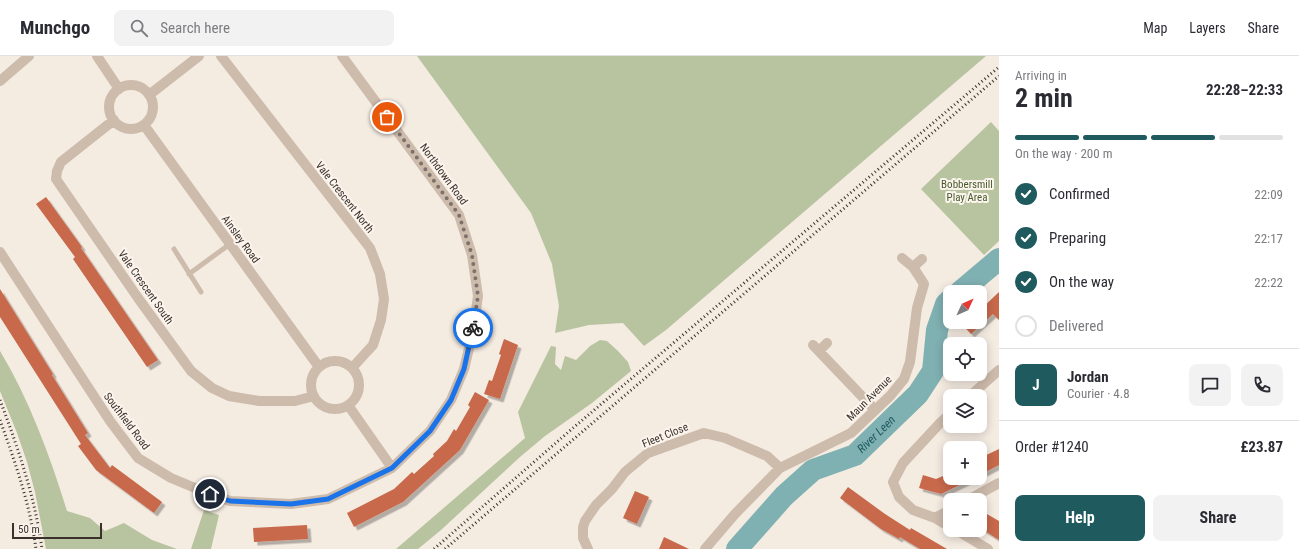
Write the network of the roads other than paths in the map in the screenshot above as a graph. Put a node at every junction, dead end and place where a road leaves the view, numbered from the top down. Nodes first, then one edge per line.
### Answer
1 (29, 56) edge
2 (98, 56) edge
3 (199, 56) edge
4 (220, 56) edge
5 (342, 56) edge
6 (0, 81) edge
7 (119, 89) junction
8 (149, 95) junction
9 (114, 120) junction
10 (144, 124) junction
11 (230, 244) junction
12 (174, 249) dead end
13 (0, 252) edge
14 (902, 258) dead end
15 (922, 259) dead end
16 (913, 267) junction
17 (189, 274) junction
18 (201, 292) dead end
19 (827, 343) dead end
20 (319, 367) junction
21 (352, 368) junction
22 (999, 370) edge
23 (978, 389) edge
24 (314, 396) junction
25 (348, 405) junction
26 (875, 410) junction
27 (943, 420) edge
28 (392, 468) junction
29 (780, 468) junction
30 (999, 483) edge
31 (981, 493) edge
32 (943, 514) edge
33 (935, 518) junction
34 (943, 523) edge
35 (968, 537) edge
36 (588, 549) edge
37 (705, 549) edge
38 (988, 549) edge

1 - 6 street
2 - 7 street
3 - 8 street
4 - 21 street, Vale Crescent North
5 - 28 street, Northdown Road
7 - 8 street
7 - 9 street
8 - 10 street
9 - 10 street
9 - 24 street, Vale Crescent South
10 - 11 street, Ainsley Road
11 - 17 lane
11 - 20 street, Ainsley Road
12 - 17 lane
13 - 28 street, Southfield Road
14 - 16 street, Maun Avenue
15 - 16 street
16 - 26 street, Maun Avenue
17 - 18 lane
19 - 26 street
20 - 21 street
20 - 24 street
21 - 25 street
22 - 23 street
24 - 25 street
25 - 28 street
26 - 29 street, Maun Avenue
27 - 33 street
29 - 36 street, Fleet Close
29 - 37 street, Maun Avenue
30 - 31 street
32 - 33 street
33 - 34 street
35 - 38 street

